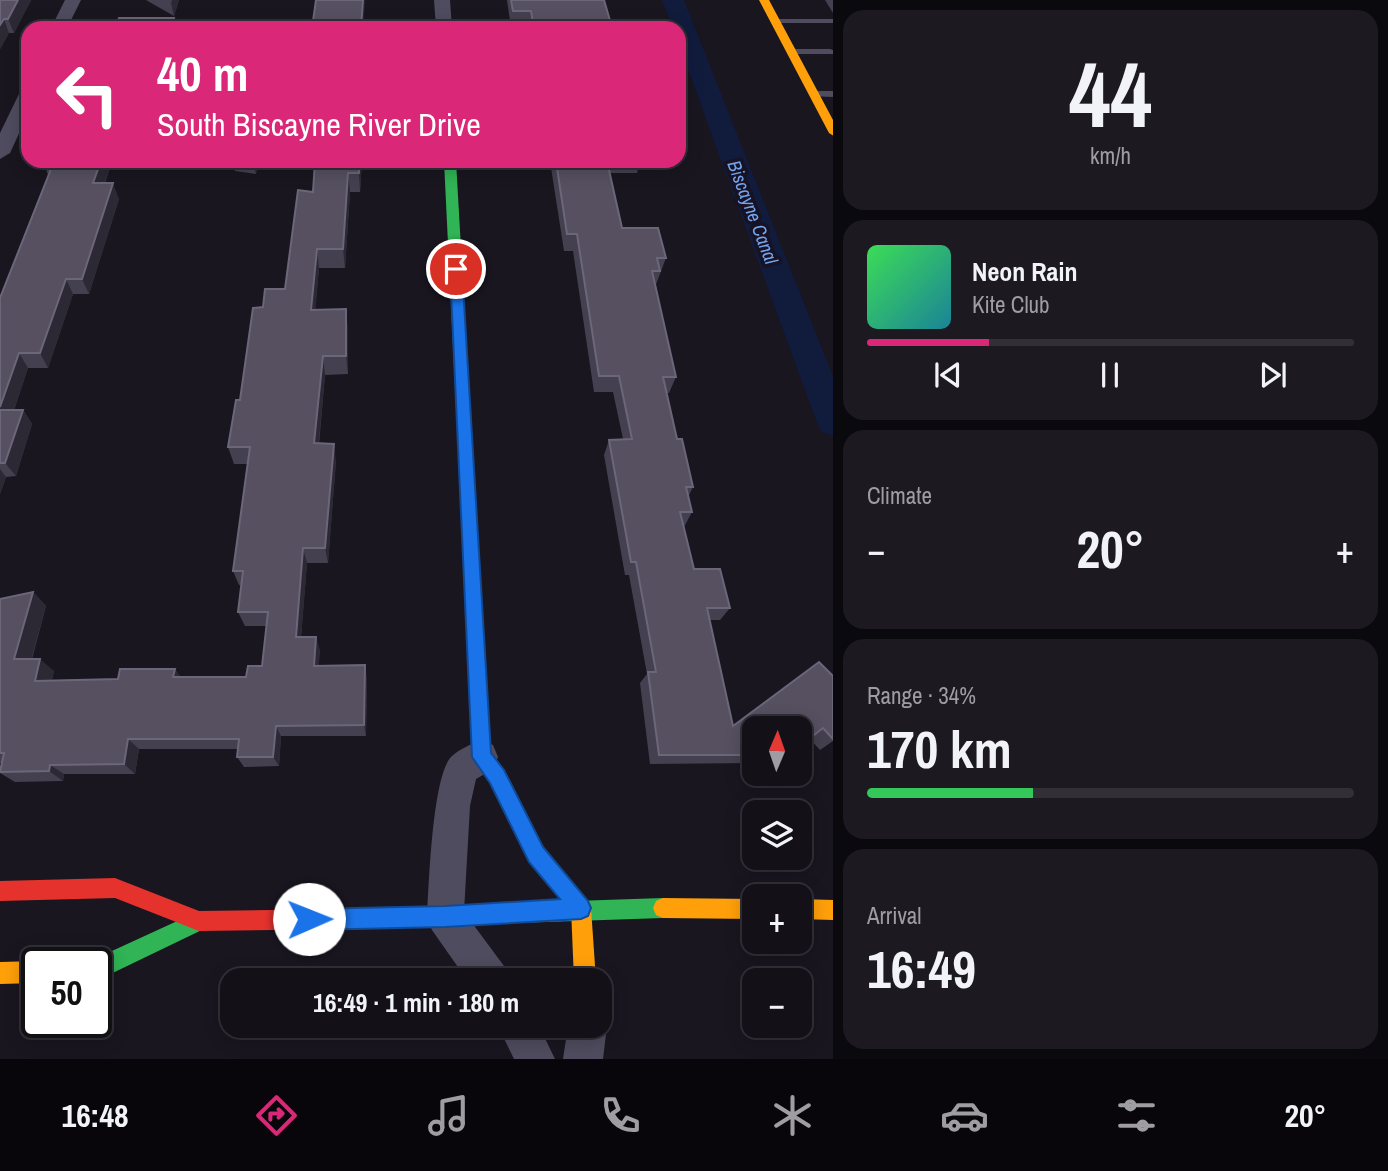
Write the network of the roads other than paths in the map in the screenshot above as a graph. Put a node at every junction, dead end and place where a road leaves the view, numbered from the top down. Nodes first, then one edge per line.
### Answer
1 (72, 0) edge
2 (442, 0) edge
3 (764, 0) edge
4 (62, 21) edge
5 (444, 21) edge
6 (776, 21) junction
7 (833, 21) edge
8 (823, 39) dead end
9 (792, 52) junction
10 (832, 54) edge
11 (813, 94) junction
12 (833, 94) edge
13 (21, 109) edge
14 (833, 133) edge
15 (0, 153) edge
16 (450, 168) edge
17 (481, 757) junction
18 (0, 891) edge
19 (581, 908) junction
20 (742, 909) edge
21 (812, 909) edge
22 (833, 909) edge
23 (445, 917) junction
24 (199, 921) junction
25 (112, 962) edge
26 (481, 968) edge
27 (584, 968) edge
28 (21, 972) edge
29 (0, 973) edge
30 (524, 1038) edge
31 (586, 1038) edge
32 (535, 1059) edge
33 (583, 1059) edge

1 - 4 street
2 - 5 street
3 - 6 street
6 - 7 lane
6 - 9 street
8 - 10 lane
9 - 10 lane
9 - 11 street
11 - 12 lane
11 - 14 street
13 - 15 street
16 - 17 street
17 - 19 street
17 - 23 street
18 - 24 street
19 - 20 street
19 - 23 street
19 - 27 street
21 - 22 street
23 - 24 street
23 - 26 street
24 - 25 street
28 - 29 street
30 - 32 street
31 - 33 street

